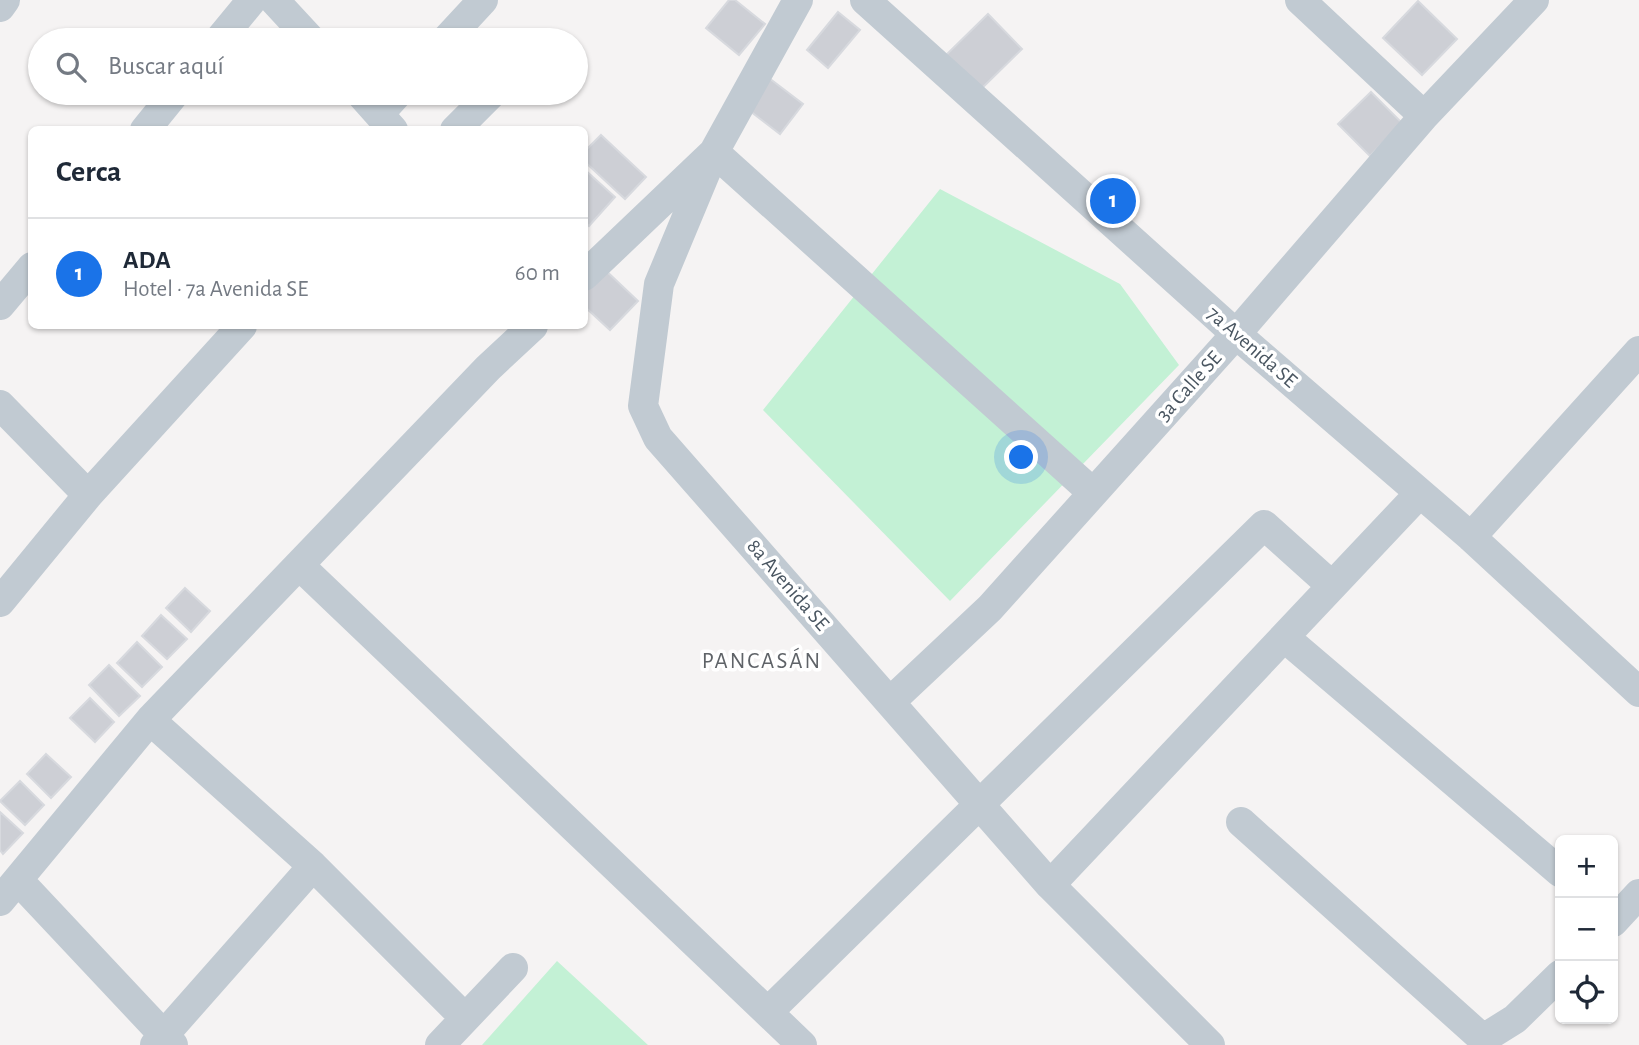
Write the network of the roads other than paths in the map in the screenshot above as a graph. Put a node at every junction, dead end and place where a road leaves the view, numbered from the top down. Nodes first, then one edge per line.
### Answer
1 (5, 0) edge
2 (252, 0) edge
3 (274, 0) edge
4 (483, 0) edge
5 (798, 0) edge
6 (865, 0) edge
7 (1300, 0) edge
8 (1534, 0) edge
9 (0, 6) edge
10 (229, 28) edge
11 (300, 28) edge
12 (457, 28) edge
13 (165, 105) edge
14 (480, 105) edge
15 (1424, 116) junction
16 (148, 126) edge
17 (458, 126) edge
18 (714, 152) junction
19 (28, 272) edge
20 (588, 272) edge
21 (0, 305) edge
22 (239, 329) edge
23 (530, 329) edge
24 (1236, 334) junction
25 (1639, 351) edge
26 (0, 405) edge
27 (1093, 492) junction
28 (1420, 493) junction
29 (89, 495) junction
30 (1471, 537) junction
31 (299, 565) junction
32 (1332, 586) junction
33 (0, 602) edge
34 (1284, 637) junction
35 (1639, 692) edge
36 (890, 702) junction
37 (150, 720) junction
38 (980, 805) junction
39 (1241, 822) dead end
40 (313, 866) junction
41 (1555, 868) edge
42 (1050, 885) junction
43 (9, 890) edge
44 (1639, 894) edge
45 (1618, 915) edge
46 (513, 968) dead end
47 (1555, 980) edge
48 (768, 1012) junction
49 (465, 1018) junction
50 (164, 1042) edge
51 (440, 1045) edge
52 (802, 1045) edge
53 (1210, 1045) edge

1 - 9 street
2 - 10 street
3 - 11 street
4 - 12 street
5 - 18 street
6 - 24 street, 7a Avenida SE
7 - 15 street
8 - 15 street, 3a Calle SE
13 - 16 street
14 - 17 street
15 - 24 street, 3a Calle SE
18 - 20 street
18 - 27 street
18 - 36 street, 8a Avenida SE
19 - 21 street
22 - 29 street
23 - 31 street
24 - 27 street, 3a Calle SE
24 - 28 street, 7a Avenida SE
25 - 30 street
26 - 29 street
27 - 36 street, 3a Calle SE
28 - 30 street, 7a Avenida SE
28 - 32 street
29 - 33 street
30 - 35 street, 7a Avenida SE
31 - 37 street
31 - 48 street
32 - 34 street
32 - 38 street
34 - 41 street
34 - 42 street
36 - 38 street, 8a Avenida SE
37 - 40 street
37 - 43 street
38 - 42 street, 8a Avenida SE
38 - 48 street
39 - 47 street
40 - 49 street
40 - 50 street
42 - 53 street, 8a Avenida SE
43 - 50 street
44 - 45 street
46 - 49 street
48 - 52 street
49 - 51 street

